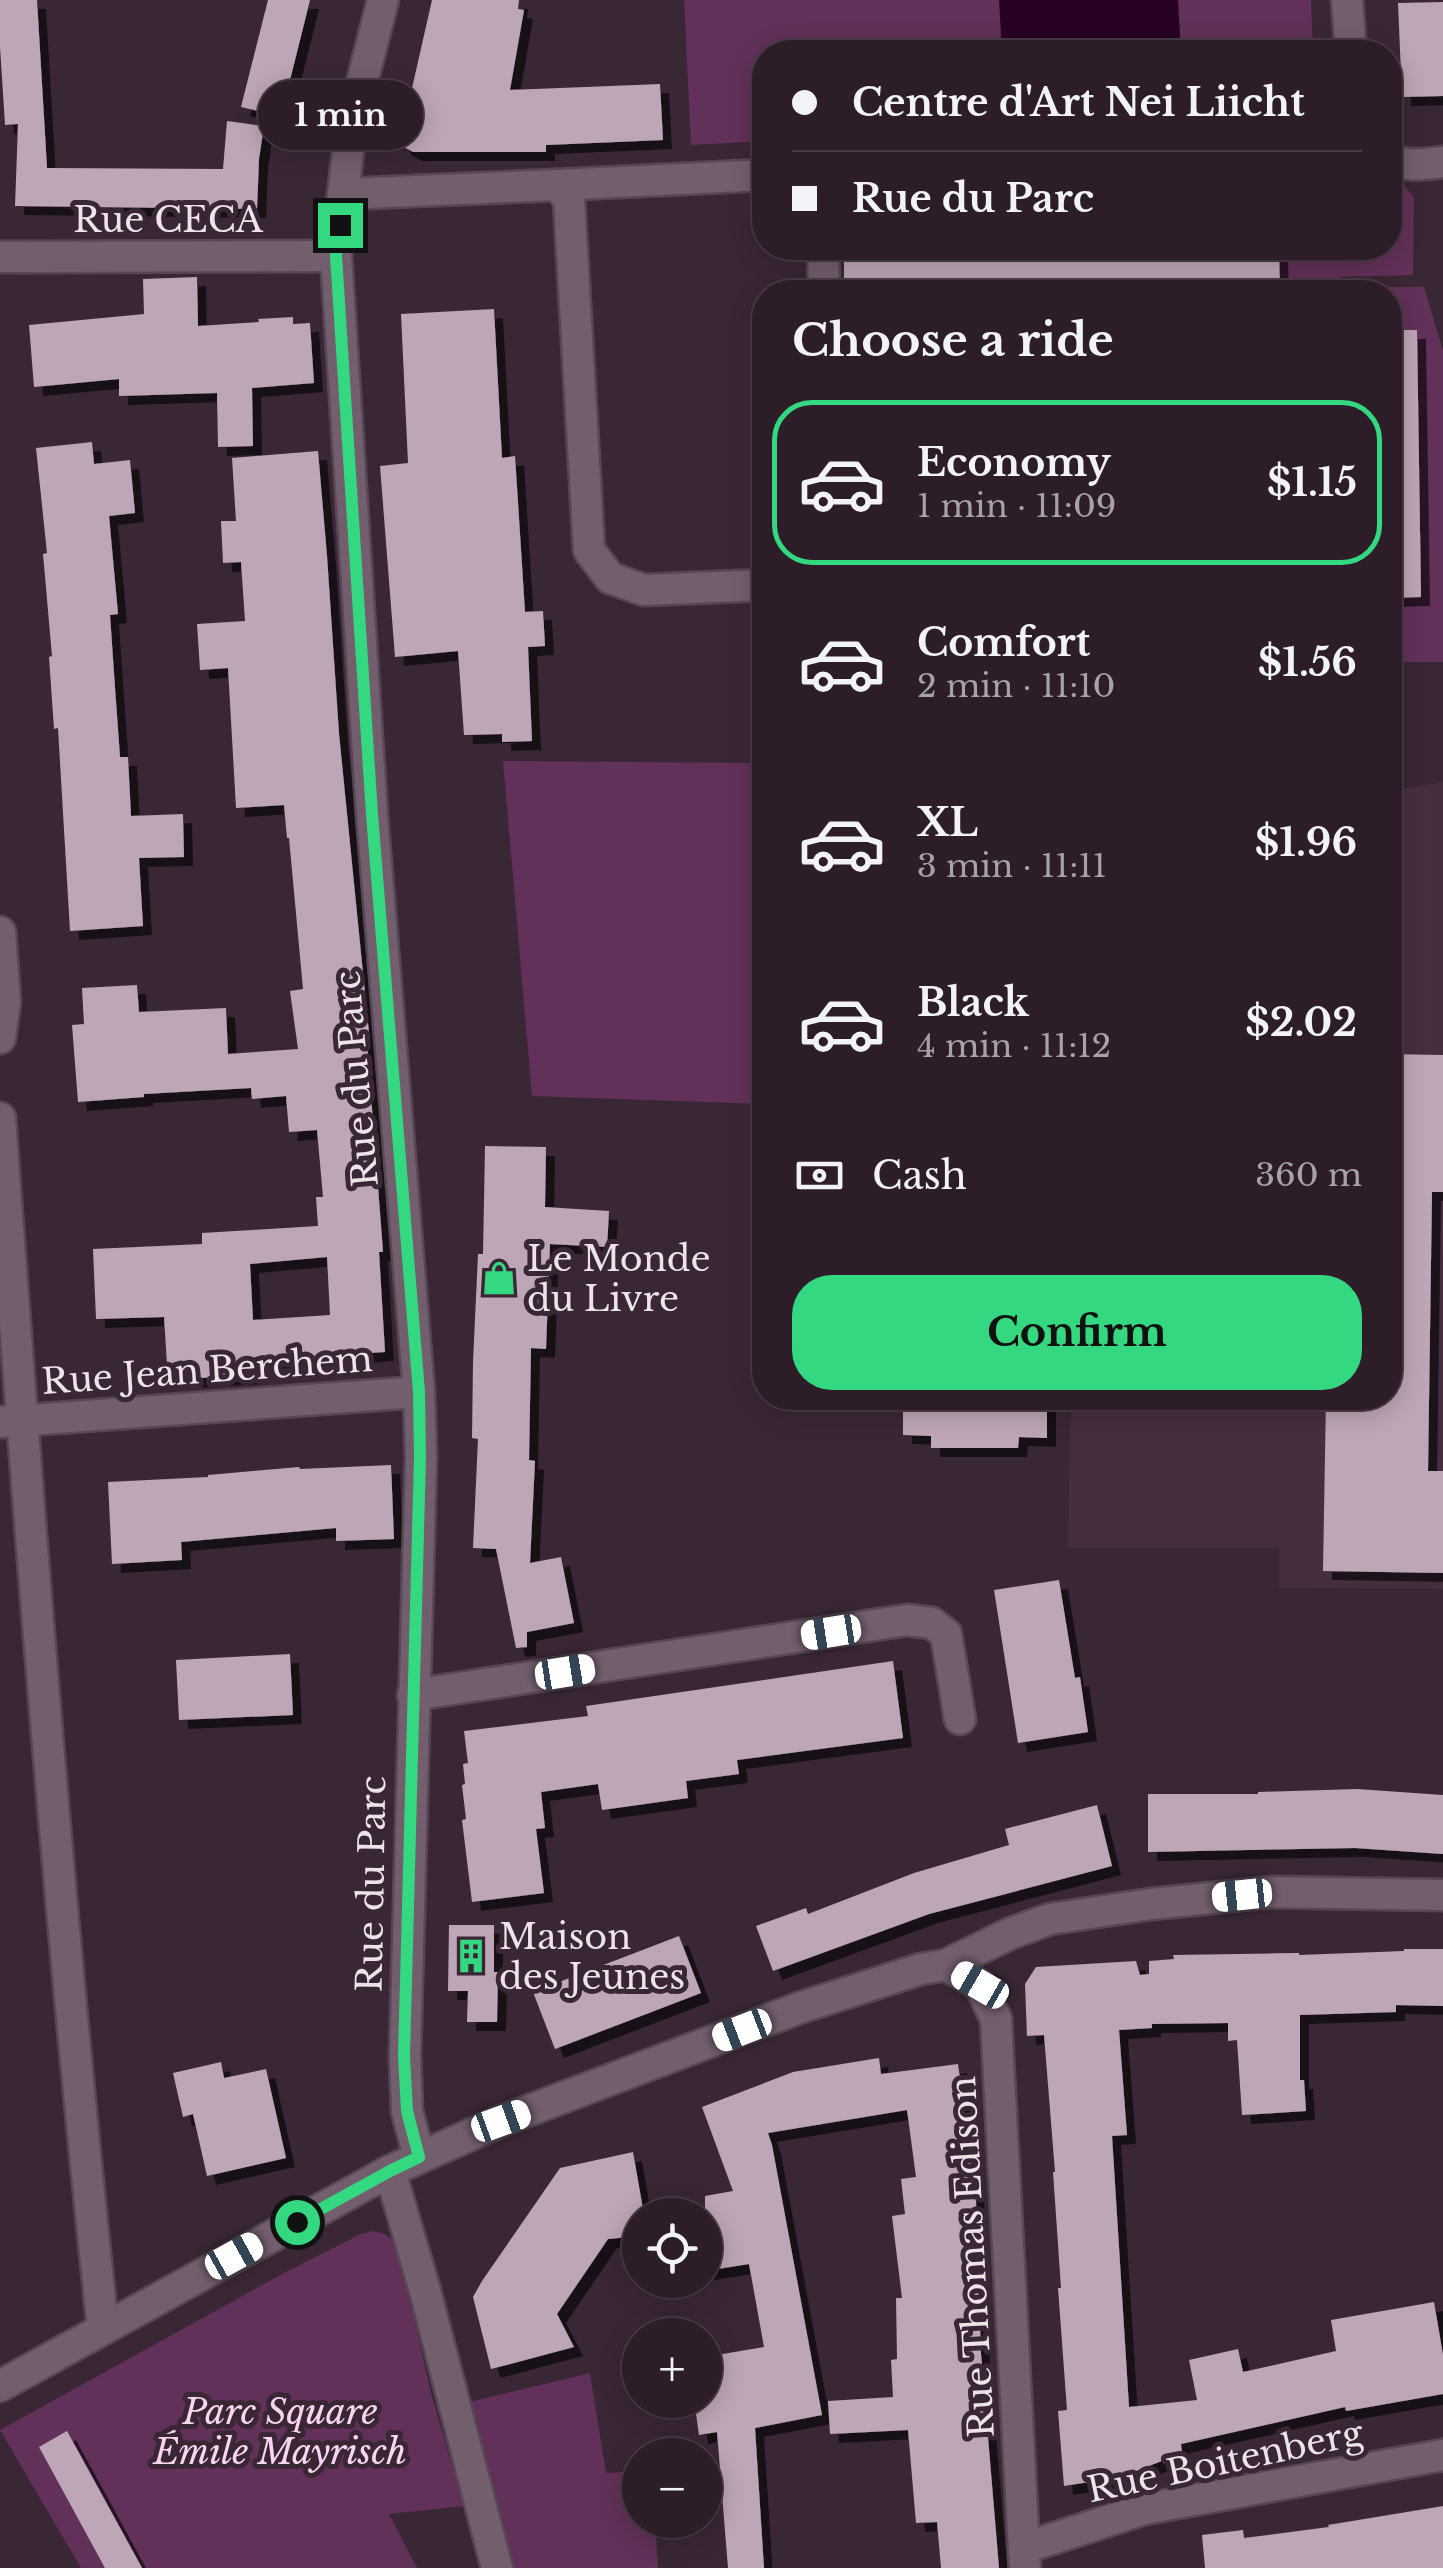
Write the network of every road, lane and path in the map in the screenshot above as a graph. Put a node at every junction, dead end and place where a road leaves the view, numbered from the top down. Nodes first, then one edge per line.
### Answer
1 (383, 0) edge
2 (1346, 0) edge
3 (1350, 40) edge
4 (1402, 163) edge
5 (1436, 163) edge
6 (752, 177) edge
7 (557, 185) junction
8 (343, 194) junction
9 (336, 256) junction
10 (0, 257) edge
11 (752, 586) edge
12 (0, 932) edge
13 (0, 1038) edge
14 (0, 1118) edge
15 (419, 1392) junction
16 (11, 1421) edge
17 (414, 1695) junction
18 (960, 1719) dead end
19 (1443, 1895) edge
20 (946, 1965) junction
21 (419, 2157) junction
22 (390, 2171) junction
23 (104, 2328) junction
24 (0, 2386) edge
25 (1443, 2455) edge
26 (1024, 2558) edge
27 (497, 2568) edge

1 - 8 street, Rue du Parc
2 - 3 street
4 - 5 street
6 - 7 street
7 - 8 street
7 - 11 street
8 - 9 street, Rue du Parc
9 - 10 street, Rue CECA
9 - 15 street, Rue du Parc
12 - 13 street
14 - 16 street
15 - 16 street, Rue Jean Berchem
15 - 17 street, Rue du Parc
16 - 23 street
17 - 18 street
17 - 21 street, Rue du Parc
19 - 20 street
20 - 21 street
20 - 26 street, Rue Thomas Edison
21 - 22 street
22 - 23 street
22 - 27 street
23 - 24 street
25 - 26 street, Rue Boitenberg

